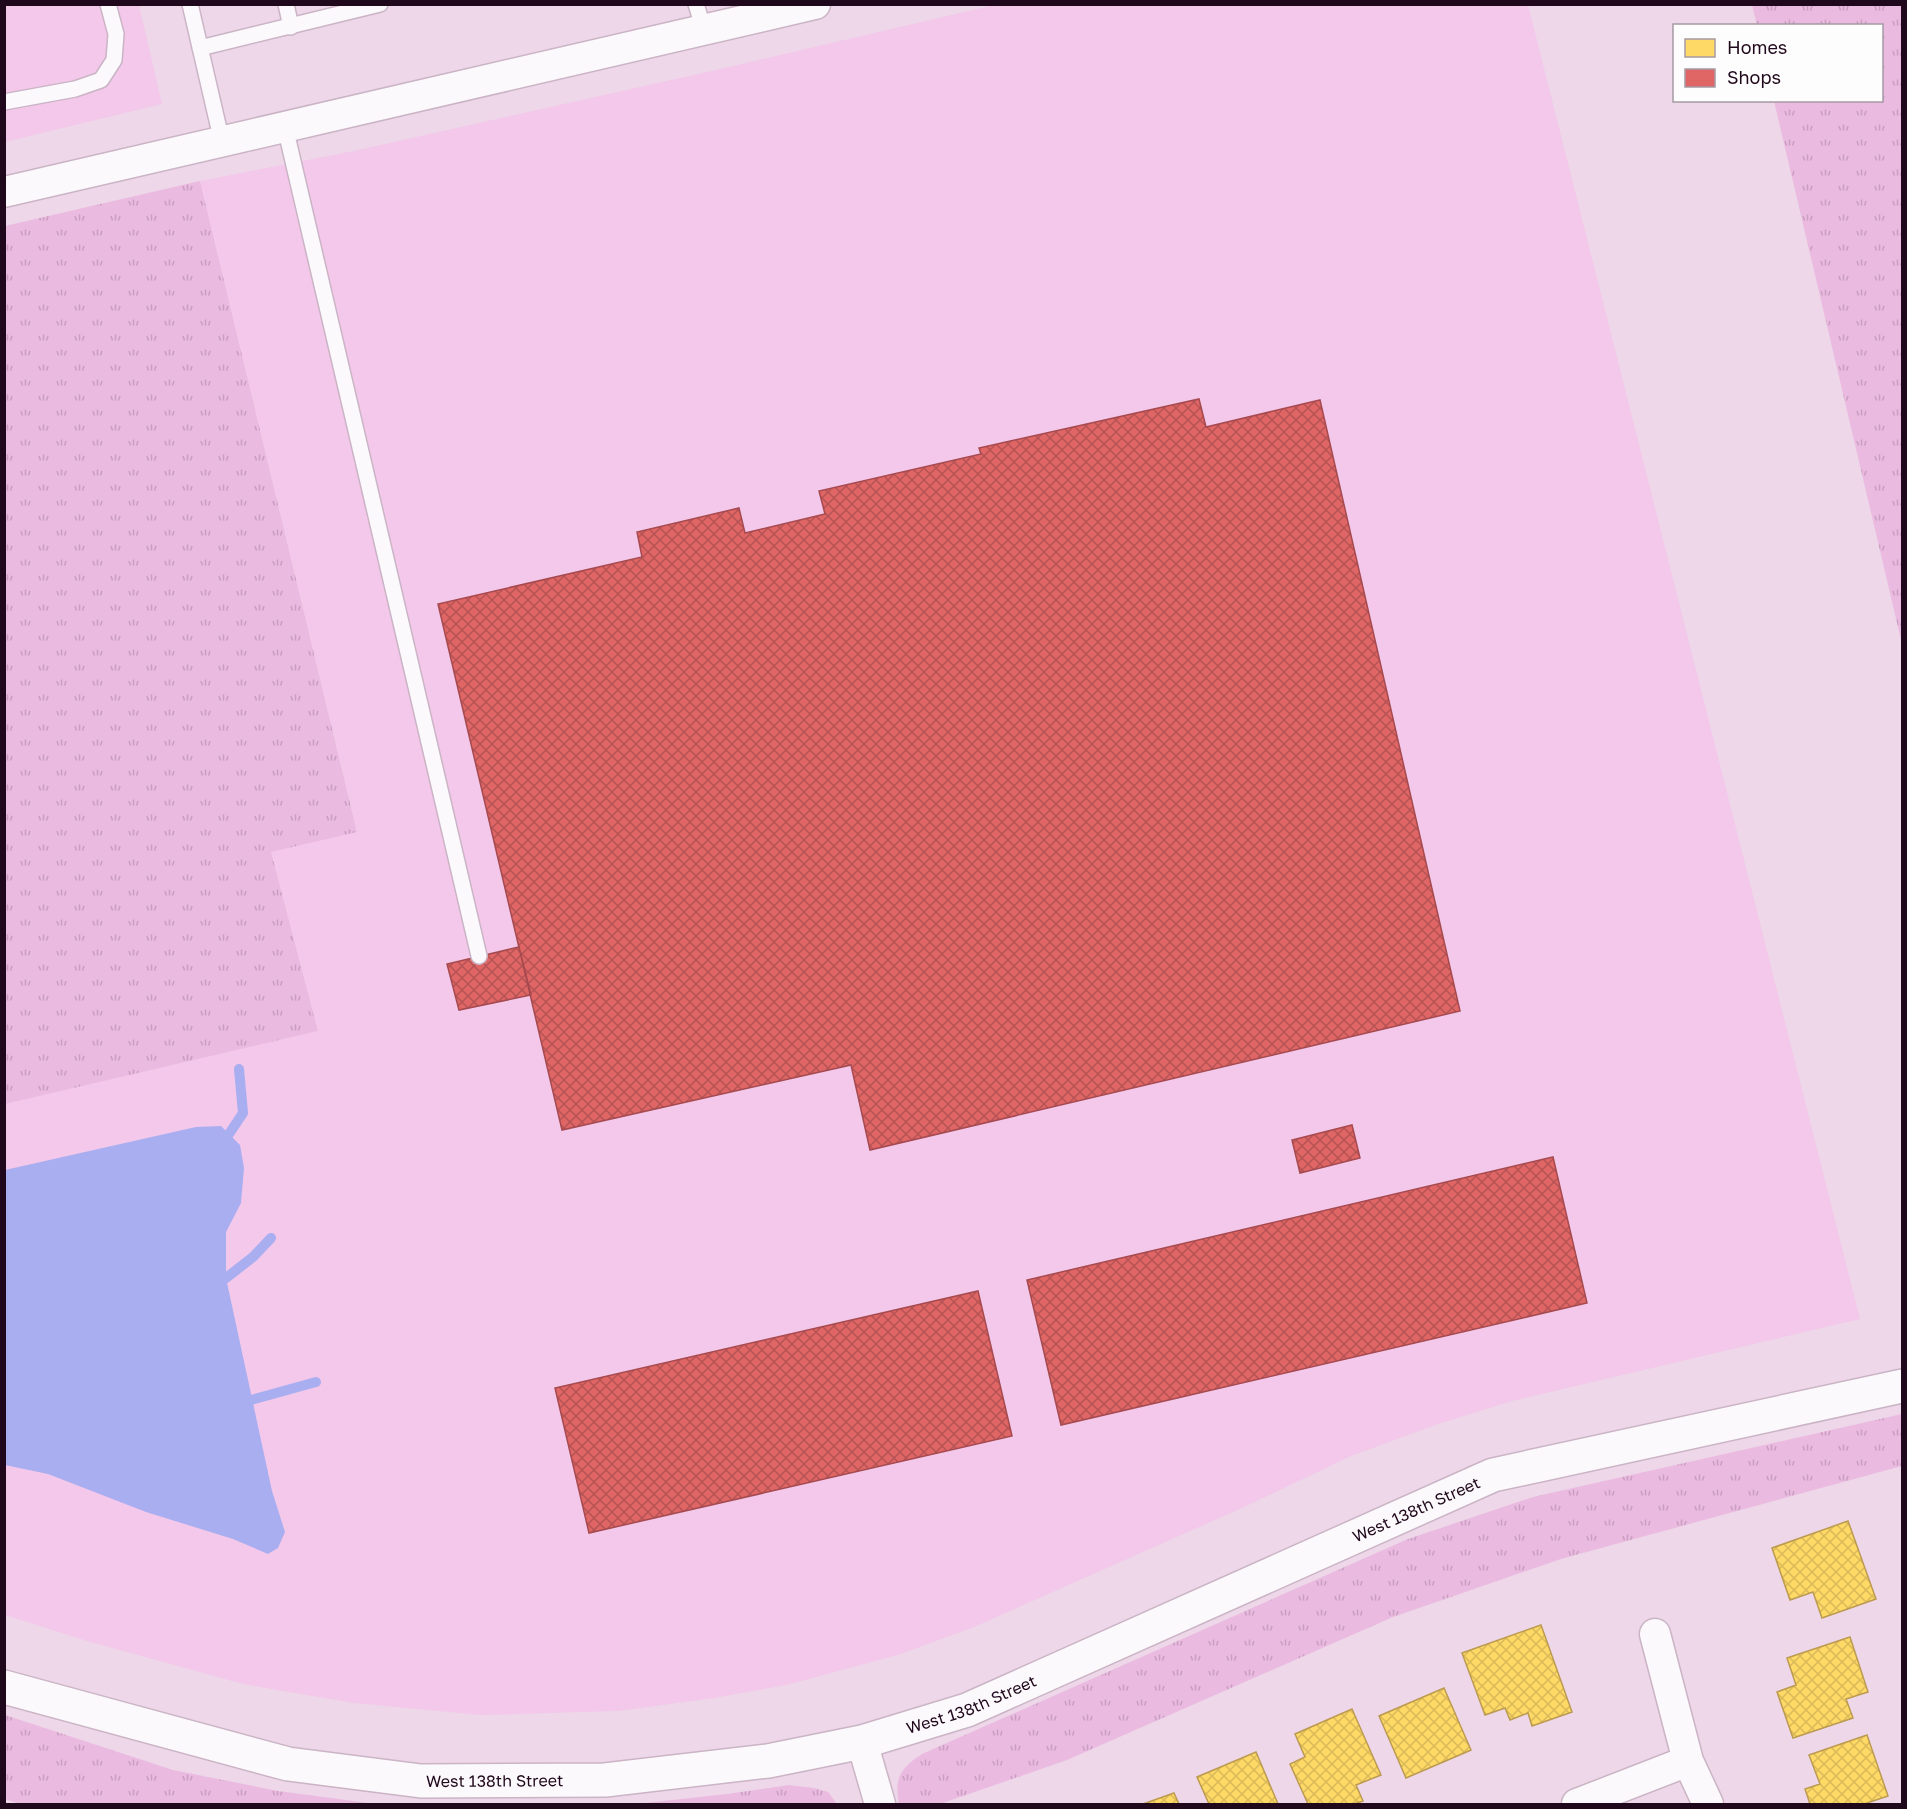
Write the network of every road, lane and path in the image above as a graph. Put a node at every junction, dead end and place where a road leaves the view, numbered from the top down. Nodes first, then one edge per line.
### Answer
1 (108, 4) edge
2 (190, 4) edge
3 (286, 4) edge
4 (380, 4) edge
5 (815, 4) edge
6 (700, 17) edge
7 (291, 27) junction
8 (200, 48) junction
9 (4, 102) edge
10 (285, 127) junction
11 (222, 142) junction
12 (4, 192) edge
13 (479, 956) dead end
14 (1902, 1386) edge
15 (1655, 1634) dead end
16 (4, 1688) edge
17 (862, 1742) junction
18 (1688, 1761) junction
19 (880, 1804) edge
20 (1577, 1804) edge
21 (1708, 1804) edge

1 - 9 lane
2 - 8 lane
3 - 7 lane
4 - 7 lane
5 - 6 street
6 - 10 street
7 - 8 lane
8 - 11 lane
10 - 11 street
10 - 13 lane
11 - 12 street
14 - 17 street, West 138th Street
15 - 18 street
16 - 17 street, West 138th Street
17 - 19 street
18 - 20 street
18 - 21 street

